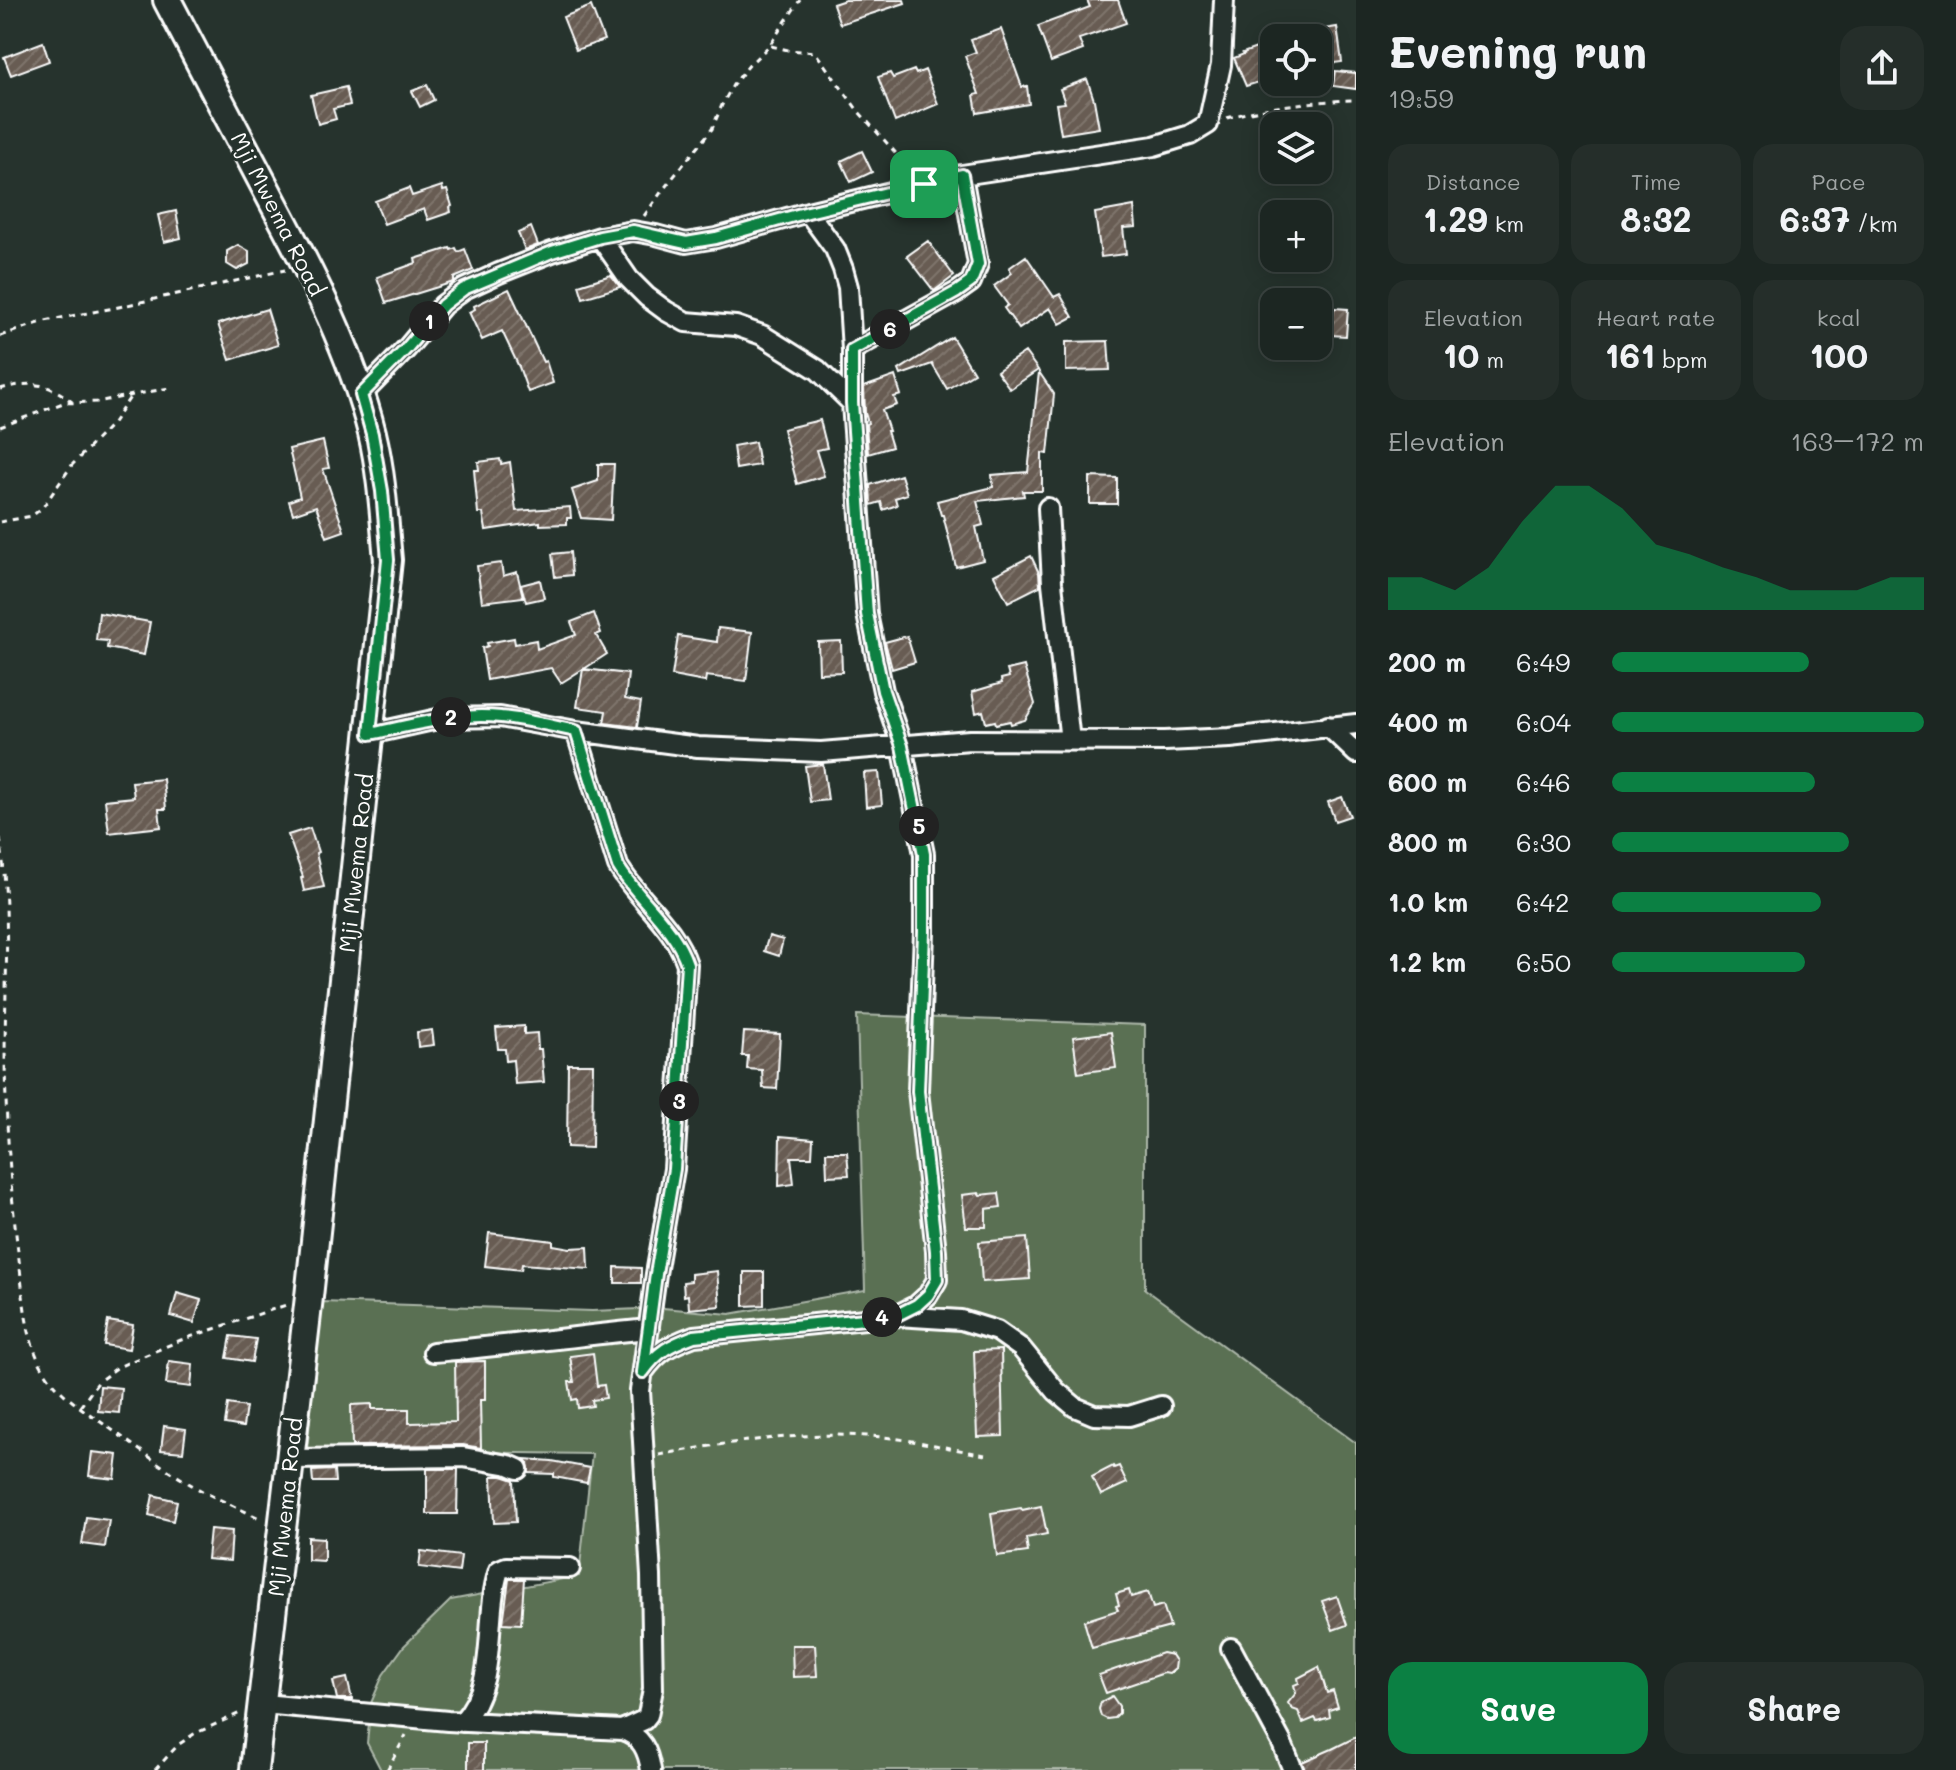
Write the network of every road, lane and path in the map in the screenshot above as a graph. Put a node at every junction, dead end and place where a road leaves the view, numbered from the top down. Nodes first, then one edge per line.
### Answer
1 (167, 0) edge
2 (800, 0) edge
3 (1224, 0) edge
4 (769, 46) junction
5 (1356, 100) edge
6 (1208, 124) junction
7 (962, 175) junction
8 (924, 184) junction
9 (808, 212) junction
10 (633, 231) junction
11 (600, 237) junction
12 (306, 266) junction
13 (0, 336) edge
14 (852, 350) junction
15 (174, 387) dead end
16 (0, 389) edge
17 (361, 395) junction
18 (131, 396) junction
19 (72, 402) junction
20 (852, 403) junction
21 (0, 427) edge
22 (1048, 508) dead end
23 (0, 522) edge
24 (1356, 724) edge
25 (1328, 726) junction
26 (576, 731) junction
27 (370, 734) junction
28 (1070, 741) junction
29 (902, 746) junction
30 (1356, 753) edge
31 (0, 838) edge
32 (309, 1297) junction
33 (895, 1316) junction
34 (649, 1329) junction
35 (433, 1352) dead end
36 (643, 1372) junction
37 (1161, 1406) dead end
38 (80, 1407) junction
39 (985, 1455) dead end
40 (644, 1458) junction
41 (290, 1459) junction
42 (518, 1469) dead end
43 (282, 1529) junction
44 (570, 1568) dead end
45 (1231, 1648) dead end
46 (263, 1704) junction
47 (415, 1718) junction
48 (462, 1722) junction
49 (622, 1730) junction
50 (155, 1770) edge
51 (254, 1770) edge
52 (387, 1770) edge
53 (651, 1770) edge
54 (1293, 1770) edge

1 - 12 main road, Mji Mwema Road
2 - 4 path
3 - 6 street
4 - 8 path
4 - 10 path
5 - 6 path
6 - 7 street
7 - 8 street
7 - 14 street
8 - 9 street
9 - 10 street
9 - 14 street
10 - 11 street
11 - 17 street
11 - 20 street
12 - 13 path
12 - 17 main road, Mji Mwema Road
14 - 20 street
15 - 18 path
16 - 19 path
17 - 27 main road, Mji Mwema Road
18 - 19 path
18 - 23 path
19 - 21 path
20 - 29 street
22 - 28 street
24 - 25 street
25 - 28 street
25 - 30 street
26 - 27 street
26 - 29 street
26 - 34 street
27 - 32 main road, Mji Mwema Road
28 - 29 street
29 - 33 street
31 - 38 path
32 - 38 path
32 - 41 main road, Mji Mwema Road
33 - 36 street
33 - 37 street
34 - 35 street
34 - 36 street
36 - 40 street
38 - 43 path
39 - 40 path
40 - 49 street
41 - 42 street
41 - 43 main road, Mji Mwema Road
43 - 46 main road, Mji Mwema Road
44 - 48 street
45 - 54 street
46 - 47 street
46 - 50 path
46 - 51 main road, Mji Mwema Road
47 - 48 street
47 - 52 path
48 - 49 street
49 - 53 street

